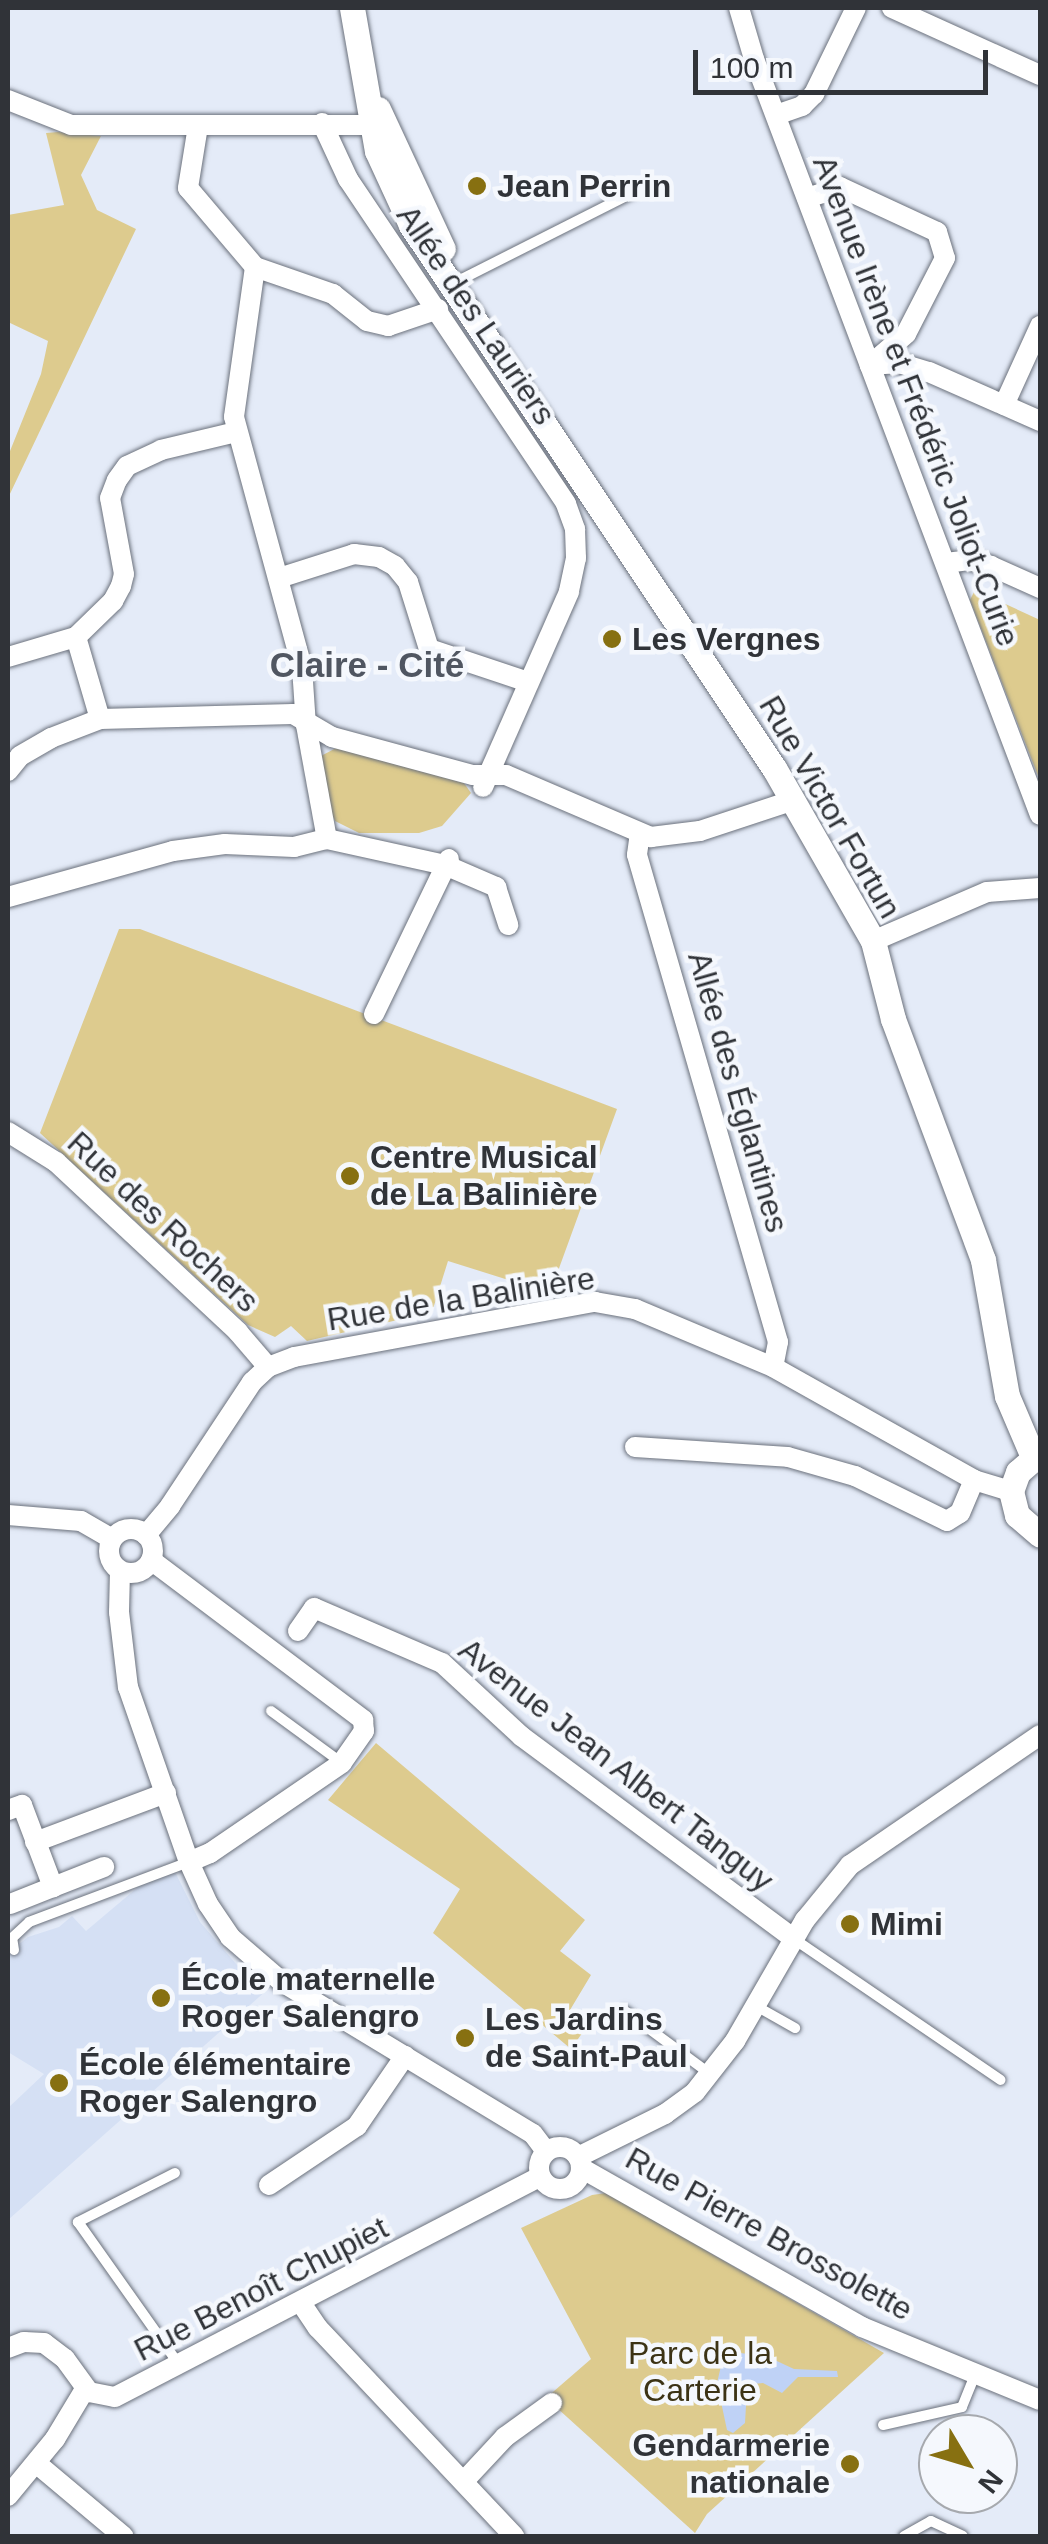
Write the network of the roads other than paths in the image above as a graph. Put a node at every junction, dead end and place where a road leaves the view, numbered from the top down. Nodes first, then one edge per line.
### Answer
1 (352, 8) edge
2 (739, 8) edge
3 (856, 8) edge
4 (892, 8) edge
5 (1040, 75) edge
6 (8, 100) edge
7 (776, 115) junction
8 (322, 123) junction
9 (379, 125) junction
10 (198, 126) junction
11 (636, 191) dead end
12 (807, 198) junction
13 (255, 268) junction
14 (453, 294) junction
15 (1040, 326) edge
16 (870, 365) junction
17 (1004, 405) junction
18 (1040, 422) edge
19 (236, 432) junction
20 (946, 563) junction
21 (279, 578) junction
22 (1040, 588) edge
23 (76, 636) junction
24 (8, 657) edge
25 (528, 682) junction
26 (100, 719) junction
27 (306, 725) junction
28 (8, 771) edge
29 (485, 782) junction
30 (794, 800) junction
31 (1040, 815) edge
32 (640, 834) junction
33 (327, 839) junction
34 (447, 862) junction
35 (1040, 888) edge
36 (8, 896) edge
37 (508, 925) dead end
38 (873, 941) junction
39 (374, 1014) dead end
40 (8, 1132) edge
41 (268, 1367) junction
42 (773, 1368) junction
43 (635, 1447) dead end
44 (1036, 1455) edge
45 (974, 1480) junction
46 (1011, 1492) junction
47 (8, 1515) edge
48 (146, 1534) junction
49 (1040, 1535) edge
50 (112, 1539) junction
51 (151, 1560) junction
52 (120, 1571) junction
53 (298, 1631) dead end
54 (270, 1711) dead end
55 (1040, 1736) edge
56 (342, 1763) junction
57 (166, 1793) junction
58 (8, 1810) edge
59 (35, 1842) junction
60 (189, 1862) junction
61 (104, 1867) dead end
62 (53, 1887) junction
63 (10, 1904) edge
64 (794, 1939) junction
65 (14, 1950) dead end
66 (756, 2006) junction
67 (626, 2011) dead end
68 (796, 2028) dead end
69 (405, 2056) junction
70 (710, 2074) junction
71 (1001, 2080) dead end
72 (546, 2151) junction
73 (580, 2162) junction
74 (175, 2173) dead end
75 (540, 2177) junction
76 (269, 2185) dead end
77 (301, 2303) junction
78 (8, 2348) edge
79 (178, 2364) junction
80 (976, 2373) junction
81 (85, 2389) junction
82 (1040, 2398) edge
83 (552, 2403) dead end
84 (883, 2425) dead end
85 (36, 2463) junction
86 (464, 2482) junction
87 (8, 2496) edge
88 (122, 2536) edge
89 (514, 2536) edge
90 (904, 2536) edge
91 (963, 2536) edge

1 - 9 street, Rue Victor Fortun
2 - 7 street, Avenue Irène et Frédéric Joliot-Curie
3 - 7 street
4 - 5 street
6 - 10 street
7 - 12 street, Avenue Irène et Frédéric Joliot-Curie
8 - 9 street
8 - 10 street
8 - 14 street, Allée des Lauriers
9 - 14 street, Rue Victor Fortun
10 - 13 street
11 - 14 lane
12 - 16 street, Avenue Irène et Frédéric Joliot-Curie
12 - 16 street
13 - 14 street
13 - 19 street
14 - 25 street, Allée des Lauriers
14 - 30 street, Rue Victor Fortun
15 - 17 street
16 - 17 street
16 - 20 street, Avenue Irène et Frédéric Joliot-Curie
17 - 18 street
19 - 21 street
19 - 23 street
20 - 22 street
20 - 31 street, Avenue Irène et Frédéric Joliot-Curie
21 - 25 street
21 - 27 street
23 - 24 street
23 - 26 street
25 - 29 street
26 - 27 street
26 - 28 street
27 - 29 street
27 - 33 street
29 - 32 street
30 - 32 street
30 - 38 street, Rue Victor Fortun
32 - 42 street, Allée des Églantines
33 - 34 street
33 - 36 street
34 - 37 street
34 - 39 street
35 - 38 street
38 - 44 street, Rue Victor Fortun
40 - 41 street, Rue des Rochers
41 - 42 street, Rue de la Balinière
41 - 48 street
42 - 45 street, Rue de la Balinière
43 - 45 street
44 - 46 street
45 - 46 street, Rue de la Balinière
46 - 49 street
47 - 50 street
48 - 50 street
48 - 51 street
50 - 52 street
51 - 52 street
51 - 56 street
52 - 57 street
53 - 64 street, Avenue Jean Albert Tanguy
54 - 56 lane
55 - 64 street
56 - 60 street
57 - 59 street
57 - 60 street
58 - 59 street
59 - 62 street
60 - 65 lane
60 - 69 street
61 - 62 street
62 - 63 street
64 - 66 street
64 - 71 lane
66 - 68 lane
66 - 70 street
67 - 70 lane
69 - 72 street
69 - 76 street
70 - 73 street
72 - 73 street
72 - 75 street
73 - 75 street
73 - 80 street, Rue Pierre Brossolette
74 - 79 lane
75 - 77 street, Rue Benoît Chupiet
77 - 79 street, Rue Benoît Chupiet
77 - 86 street
78 - 81 street
79 - 81 street, Rue Benoît Chupiet
80 - 82 street, Rue Pierre Brossolette
80 - 84 lane
81 - 85 street
83 - 86 street
85 - 87 street
85 - 88 street
86 - 89 street
90 - 91 lane

